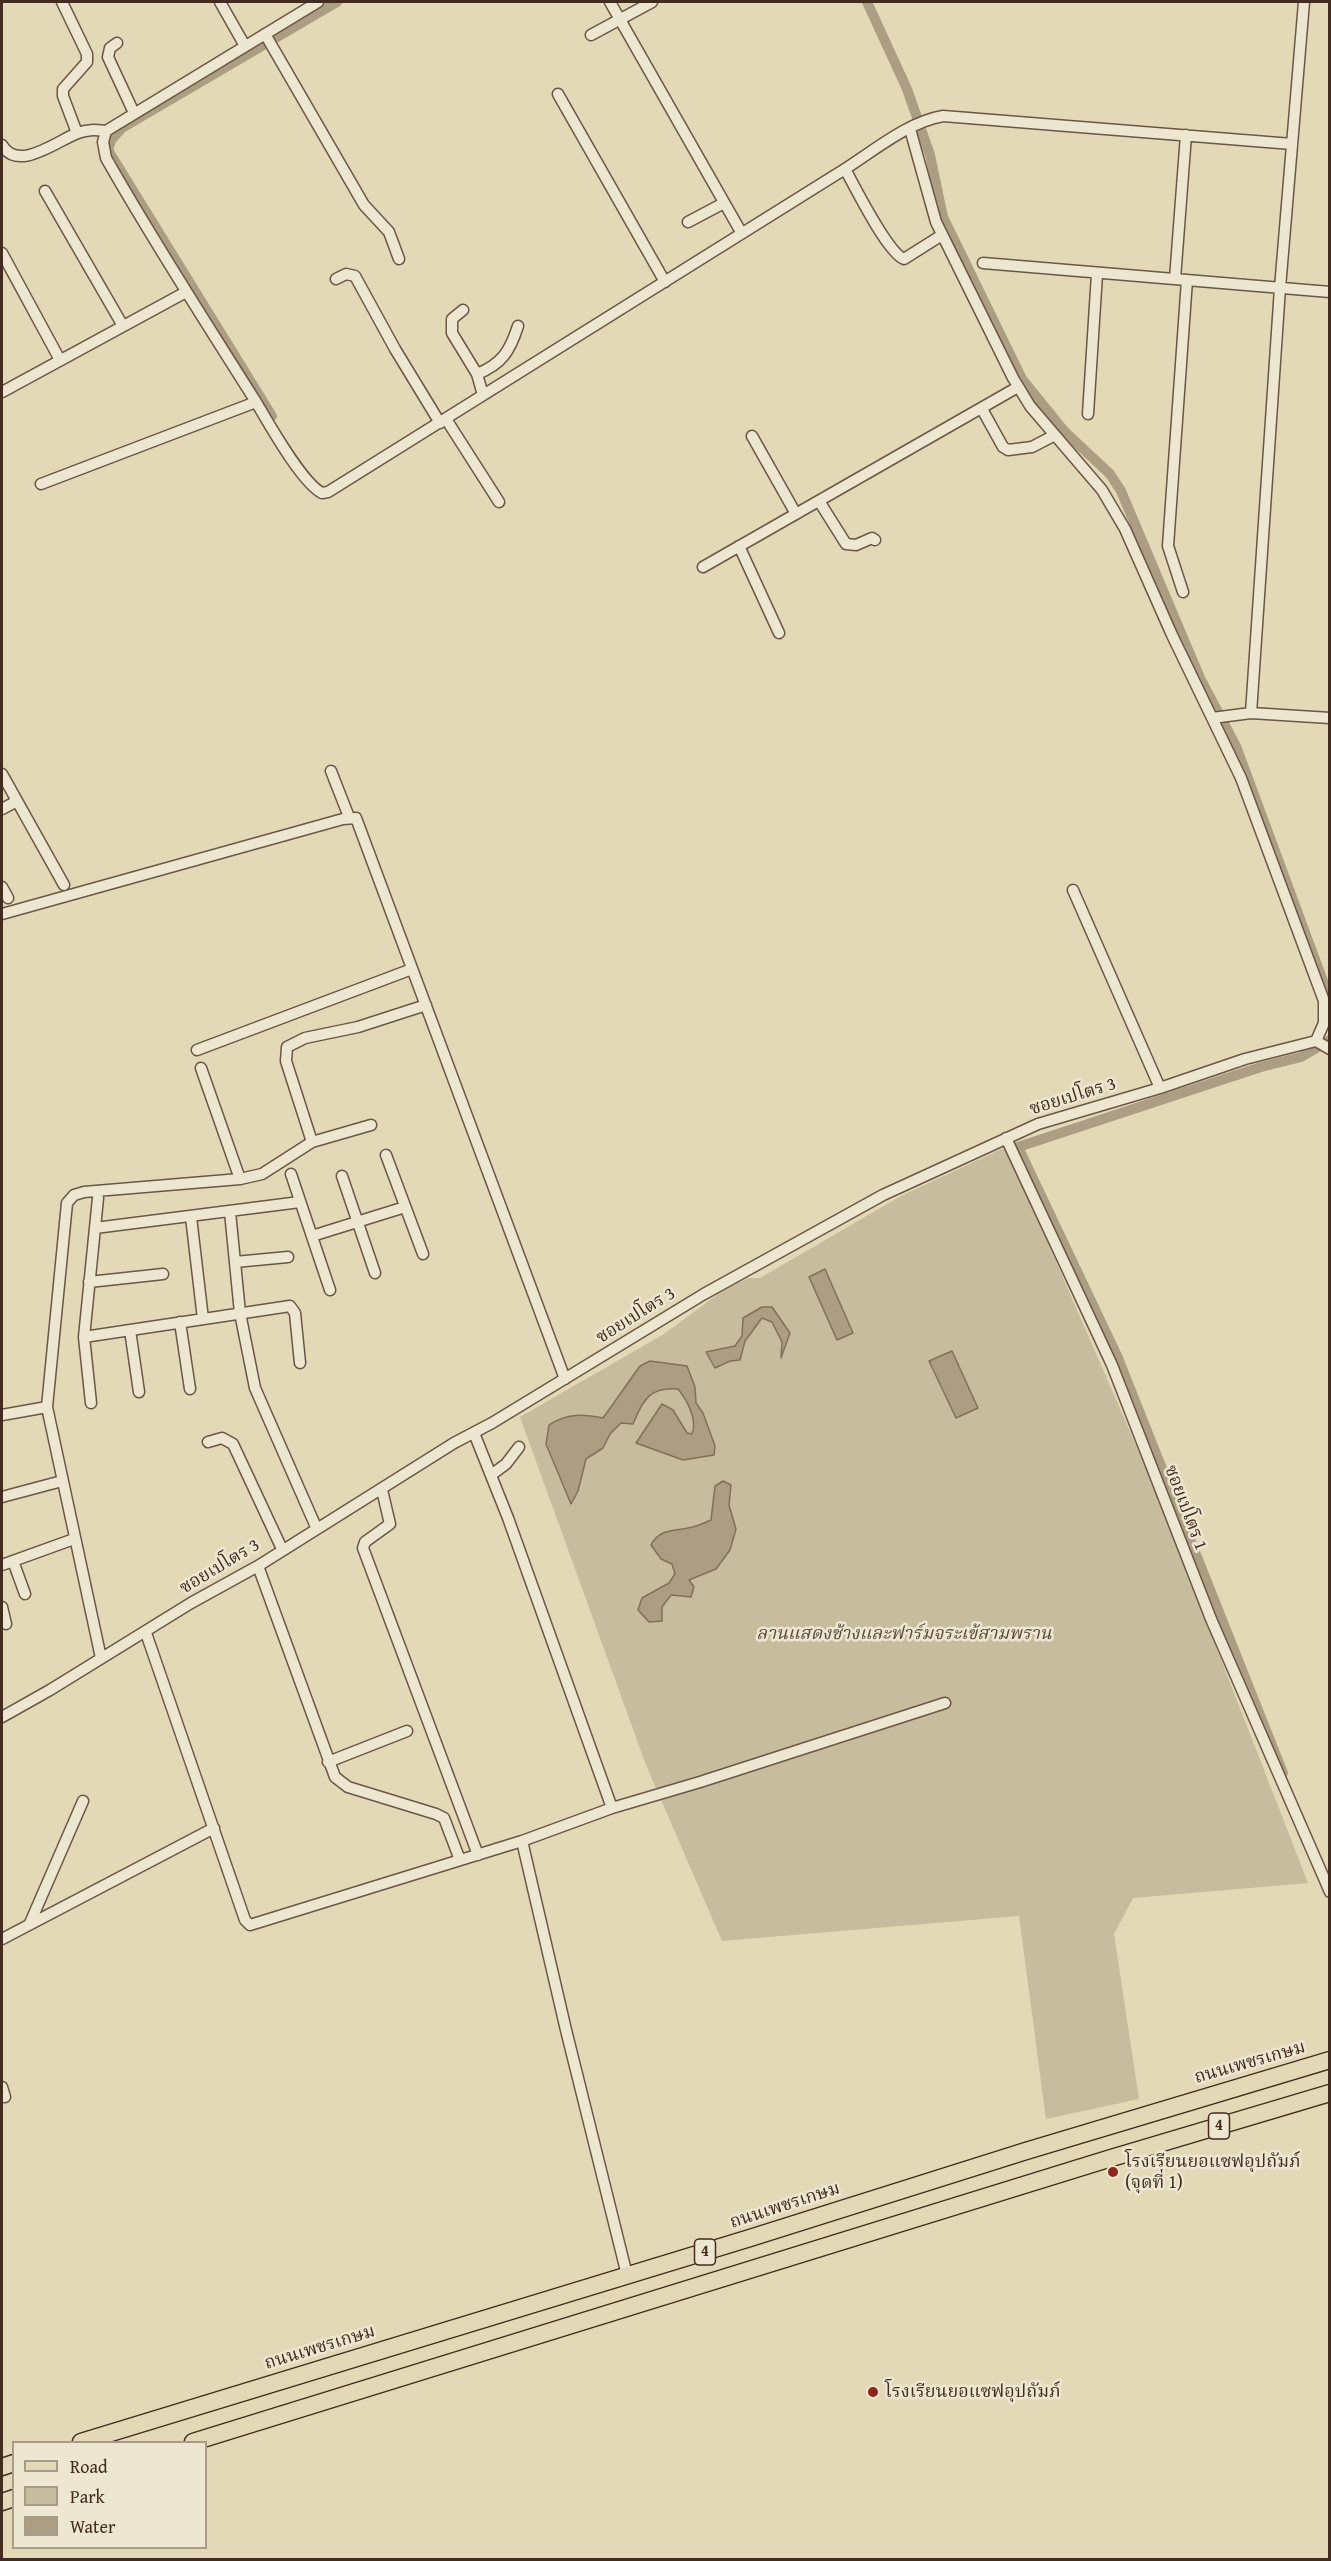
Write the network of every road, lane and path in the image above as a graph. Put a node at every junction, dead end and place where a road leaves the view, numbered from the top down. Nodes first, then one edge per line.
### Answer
1 (63, 2) edge
2 (220, 2) edge
3 (318, 2) edge
4 (610, 2) edge
5 (651, 2) edge
6 (1304, 2) edge
7 (620, 19) junction
8 (591, 35) dead end
9 (269, 40) junction
10 (117, 43) dead end
11 (245, 46) junction
12 (558, 94) dead end
13 (134, 113) junction
14 (913, 127) junction
15 (106, 131) junction
16 (77, 133) junction
17 (1186, 135) junction
18 (1292, 144) junction
19 (2, 146) edge
20 (845, 169) junction
21 (45, 191) dead end
22 (724, 202) junction
23 (688, 222) dead end
24 (741, 232) junction
25 (942, 235) junction
26 (2, 254) edge
27 (399, 259) dead end
28 (983, 263) dead end
29 (1097, 274) junction
30 (336, 279) dead end
31 (1175, 279) junction
32 (1187, 280) junction
33 (664, 282) junction
34 (1280, 288) junction
35 (186, 292) junction
36 (1329, 292) edge
37 (463, 310) dead end
38 (123, 326) junction
39 (518, 327) dead end
40 (60, 360) junction
41 (477, 374) junction
42 (3, 387) edge
43 (1018, 387) junction
44 (483, 395) junction
45 (256, 402) junction
46 (982, 409) junction
47 (1088, 414) dead end
48 (443, 421) junction
49 (1055, 435) junction
50 (752, 436) dead end
51 (41, 484) dead end
52 (819, 501) junction
53 (499, 502) dead end
54 (796, 514) junction
55 (875, 540) dead end
56 (739, 546) junction
57 (703, 567) dead end
58 (1183, 592) dead end
59 (779, 633) dead end
60 (1251, 713) junction
61 (1216, 717) junction
62 (1329, 718) edge
63 (331, 771) dead end
64 (2, 774) edge
65 (17, 801) junction
66 (2, 809) edge
67 (349, 817) junction
68 (64, 885) dead end
69 (2, 887) edge
70 (1073, 890) dead end
71 (8, 898) dead end
72 (2, 914) edge
73 (412, 969) junction
74 (426, 1005) junction
75 (1322, 1044) edge
76 (197, 1050) dead end
77 (201, 1068) dead end
78 (1160, 1088) junction
79 (371, 1125) dead end
80 (1006, 1138) junction
81 (312, 1142) junction
82 (386, 1155) dead end
83 (291, 1174) dead end
84 (342, 1176) dead end
85 (240, 1179) junction
86 (98, 1198) dead end
87 (300, 1202) junction
88 (405, 1207) junction
89 (230, 1212) junction
90 (191, 1217) junction
91 (358, 1222) junction
92 (95, 1228) junction
93 (312, 1236) junction
94 (423, 1254) dead end
95 (288, 1257) dead end
96 (235, 1262) junction
97 (375, 1273) dead end
98 (163, 1274) dead end
99 (89, 1282) junction
100 (330, 1290) dead end
101 (240, 1313) junction
102 (203, 1319) junction
103 (180, 1322) junction
104 (130, 1330) junction
105 (84, 1337) junction
106 (300, 1363) dead end
107 (565, 1379) junction
108 (190, 1389) dead end
109 (139, 1392) dead end
110 (91, 1403) dead end
111 (47, 1407) junction
112 (2, 1415) edge
113 (474, 1433) junction
114 (208, 1442) dead end
115 (519, 1447) dead end
116 (491, 1475) junction
117 (62, 1481) junction
118 (382, 1490) junction
119 (2, 1497) edge
120 (316, 1527) junction
121 (74, 1539) junction
122 (282, 1549) junction
123 (13, 1561) junction
124 (2, 1565) edge
125 (258, 1566) junction
126 (25, 1594) dead end
127 (2, 1607) edge
128 (6, 1624) dead end
129 (146, 1632) junction
130 (101, 1658) junction
131 (945, 1703) dead end
132 (2, 1717) edge
133 (407, 1731) dead end
134 (328, 1762) junction
135 (83, 1801) dead end
136 (612, 1808) junction
137 (214, 1828) junction
138 (522, 1841) junction
139 (478, 1855) junction
140 (460, 1860) junction
141 (1329, 1892) edge
142 (30, 1923) junction
143 (2, 1939) edge
144 (1329, 2060) edge
145 (1329, 2093) edge
146 (627, 2275) junction
147 (84, 2441) edge
148 (196, 2441) edge

1 - 16 street
2 - 11 street
3 - 9 street
4 - 7 street
5 - 7 street
6 - 18 street
7 - 8 street
7 - 22 street
9 - 11 street
9 - 27 street
10 - 13 street
11 - 13 street
12 - 33 street
13 - 15 street
14 - 17 street
14 - 20 street
14 - 25 street
15 - 16 street
15 - 35 street
16 - 19 street
17 - 18 street
17 - 31 street
18 - 34 street
20 - 24 street
20 - 25 street
21 - 38 street
22 - 23 street
22 - 24 street
24 - 33 street
25 - 43 street
26 - 40 street
28 - 29 street
29 - 31 street
29 - 47 street
30 - 48 street
31 - 32 street
32 - 34 street
32 - 58 street
33 - 44 street
34 - 36 street
34 - 60 street
35 - 38 street
35 - 45 street
37 - 41 street
38 - 40 street
39 - 41 street
40 - 42 street
41 - 44 street
43 - 46 street
43 - 49 street
44 - 48 street
45 - 48 street
45 - 51 street
46 - 49 street
46 - 52 street
48 - 53 street
49 - 61 street
50 - 54 street
52 - 54 street
52 - 55 street
54 - 56 street
56 - 57 street
56 - 59 street
60 - 61 street
60 - 62 street
61 - 75 street
63 - 67 street
64 - 65 street
65 - 66 street
65 - 68 street
67 - 72 street
67 - 73 street
69 - 71 street
70 - 78 street
73 - 74 street
73 - 76 street
74 - 81 street
74 - 107 street
75 - 78 street, ซอยเปโตร 3
77 - 85 street
78 - 80 street, ซอยเปโตร 3
79 - 81 street
80 - 107 street, ซอยเปโตร 3
80 - 141 street, ซอยเปโตร 1
81 - 85 street
82 - 88 street
83 - 87 street
84 - 91 street
85 - 111 street
86 - 92 street
87 - 89 street
87 - 93 street
88 - 91 street
88 - 94 street
89 - 90 street
89 - 96 street
90 - 92 street
90 - 102 street
91 - 93 street
91 - 97 street
92 - 99 street
93 - 100 street
95 - 96 street
96 - 101 street
98 - 99 street
99 - 105 street
101 - 102 street
101 - 106 street
101 - 120 street
102 - 103 street
103 - 104 street
103 - 108 street
104 - 105 street
104 - 109 street
105 - 110 street
107 - 113 street, ซอยเปโตร 3
111 - 112 street
111 - 117 street
113 - 116 street
113 - 118 street, ซอยเปโตร 3
114 - 122 street
115 - 116 street
116 - 136 street
117 - 119 street
117 - 121 street
118 - 120 street, ซอยเปโตร 3
118 - 139 street
120 - 122 street, ซอยเปโตร 3
121 - 123 street
121 - 130 street
122 - 125 street, ซอยเปโตร 3
123 - 124 street
123 - 126 street
125 - 129 street, ซอยเปโตร 3
125 - 134 street
127 - 128 street
129 - 130 street, ซอยเปโตร 3
129 - 137 street
130 - 132 street, ซอยเปโตร 3
131 - 136 street
133 - 134 street
134 - 140 street
135 - 142 street
136 - 138 street
137 - 140 street
137 - 142 street
138 - 139 street
138 - 146 street
139 - 140 street
142 - 143 street
144 - 146 main road, ถนนเพชรเกษม / 4
145 - 148 main road, 4
146 - 147 main road, ถนนเพชรเกษม / 4

